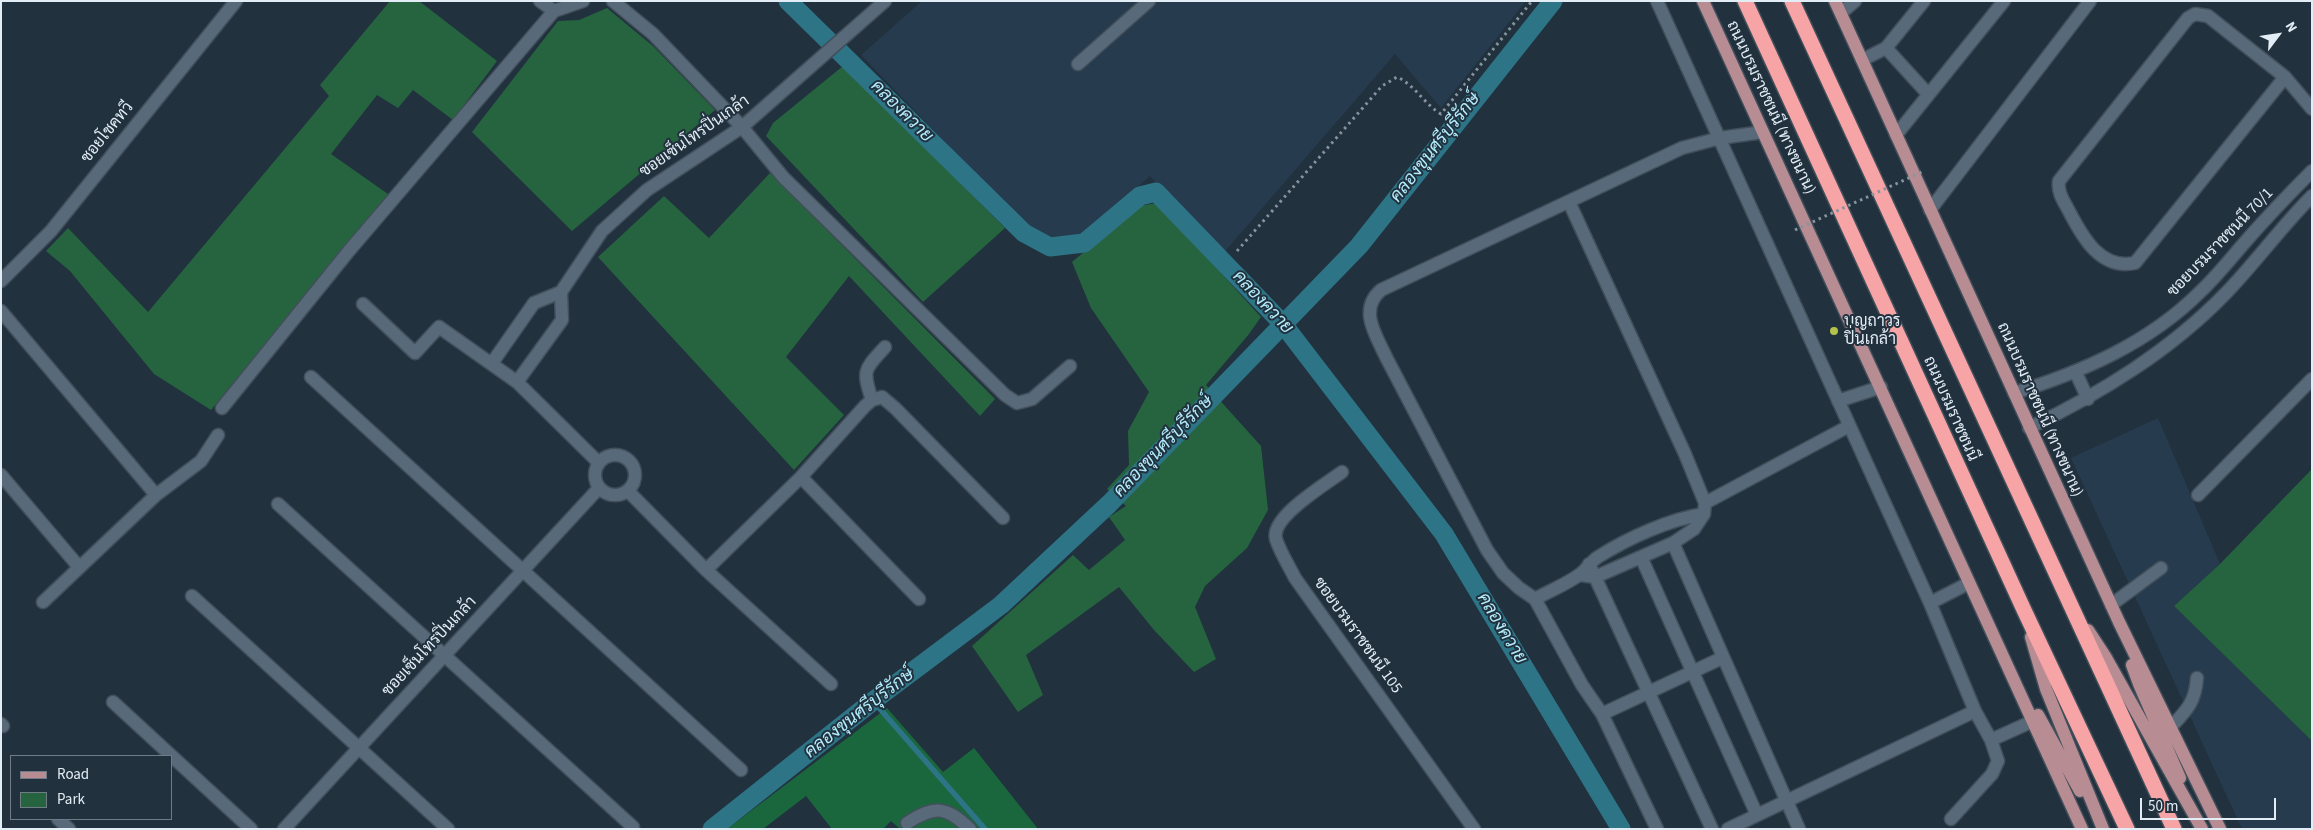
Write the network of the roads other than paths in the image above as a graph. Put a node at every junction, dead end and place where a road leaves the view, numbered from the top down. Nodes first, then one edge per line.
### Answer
1 (236, 1) edge
2 (540, 1) edge
3 (583, 1) edge
4 (613, 1) edge
5 (1149, 1) edge
6 (1657, 1) edge
7 (1703, 1) edge
8 (1745, 1) edge
9 (1792, 1) edge
10 (1835, 1) edge
11 (1855, 1) edge
12 (1924, 1) edge
13 (2004, 1) edge
14 (2090, 1) edge
15 (885, 2) edge
16 (554, 11) junction
17 (1841, 14) junction
18 (1886, 48) junction
19 (1862, 60) junction
20 (1078, 64) dead end
21 (2285, 77) junction
22 (1928, 94) junction
23 (2312, 109) edge
24 (742, 127) junction
25 (1763, 132) junction
26 (1896, 135) junction
27 (1720, 138) junction
28 (2312, 171) edge
29 (2312, 196) edge
30 (1569, 202) junction
31 (1930, 210) junction
32 (1, 281) edge
33 (561, 292) junction
34 (363, 304) dead end
35 (1, 311) edge
36 (885, 347) dead end
37 (492, 363) junction
38 (1070, 366) dead end
39 (2076, 373) junction
40 (311, 377) dead end
41 (2312, 379) edge
42 (517, 382) junction
43 (1881, 387) junction
44 (2014, 393) junction
45 (2088, 399) junction
46 (872, 400) junction
47 (1838, 402) junction
48 (222, 408) dead end
49 (1849, 426) junction
50 (2029, 428) junction
51 (218, 436) dead end
52 (598, 463) junction
53 (1342, 472) dead end
54 (1, 475) edge
55 (801, 476) junction
56 (599, 488) junction
57 (628, 491) junction
58 (156, 495) junction
59 (2198, 496) dead end
60 (278, 504) dead end
61 (1704, 509) junction
62 (1003, 518) dead end
63 (1673, 543) junction
64 (1641, 557) junction
65 (1588, 564) junction
66 (79, 567) junction
67 (2161, 568) dead end
68 (706, 570) junction
69 (523, 571) junction
70 (1580, 574) junction
71 (1595, 577) junction
72 (1969, 583) junction
73 (192, 596) dead end
74 (919, 599) dead end
75 (1535, 599) junction
76 (2069, 600) junction
77 (43, 602) dead end
78 (1930, 603) junction
79 (2111, 605) junction
80 (2024, 610) junction
81 (2118, 622) junction
82 (1994, 634) junction
83 (444, 656) junction
84 (1722, 658) junction
85 (1693, 672) junction
86 (2197, 678) dead end
87 (831, 684) dead end
88 (1649, 692) junction
89 (113, 702) dead end
90 (1975, 711) junction
91 (1602, 714) junction
92 (2033, 721) junction
93 (2170, 728) junction
94 (1991, 740) junction
95 (359, 748) junction
96 (171, 755) edge
97 (172, 756) edge
98 (741, 770) dead end
99 (1786, 802) junction
100 (1757, 815) junction
101 (1951, 819) dead end
102 (59, 820) edge
103 (907, 823) dead end
104 (633, 827) dead end
105 (69, 829) edge
106 (251, 829) edge
107 (284, 829) edge
108 (448, 829) edge
109 (970, 829) edge
110 (1474, 829) edge
111 (1656, 829) edge
112 (1712, 829) edge
113 (1728, 829) edge
114 (1798, 829) edge
115 (2082, 829) edge
116 (2102, 829) edge
117 (2127, 829) edge
118 (2174, 829) edge
119 (2202, 829) edge
120 (2220, 829) edge

1 - 32 street, ซอยโชคทวี
2 - 16 street
3 - 16 street
4 - 24 street
5 - 20 street
6 - 27 street
7 - 25 main road, ถนนบรมราชชนนี (ทางขนาน)
8 - 80 highway, ถนนบรมราชชนนี
9 - 76 highway, ถนนบรมราชชนนี
10 - 17 main road, ถนนบรมราชชนนี (ทางขนาน)
11 - 17 street
12 - 18 street
13 - 22 street
14 - 31 street
15 - 24 street, ซอยเซ็นโทรปิ่นเกล้า
16 - 48 street
17 - 19 main road, ถนนบรมราชชนนี (ทางขนาน)
18 - 19 street
18 - 22 street
19 - 26 main road, ถนนบรมราชชนนี (ทางขนาน)
21 - 21 street
21 - 23 street
22 - 26 street
24 - 33 street, ซอยเซ็นโทรปิ่นเกล้า
24 - 38 street
25 - 27 street
25 - 43 main road, ถนนบรมราชชนนี (ทางขนาน)
26 - 31 main road, ถนนบรมราชชนนี (ทางขนาน)
27 - 30 street
27 - 47 street
28 - 39 street, ซอยบรมราชชนนี 70/1
29 - 45 street, ซอยบรมราชชนนี 70/1
30 - 61 street
30 - 75 street
31 - 44 main road, ถนนบรมราชชนนี (ทางขนาน)
33 - 37 street
33 - 42 street
34 - 37 street
35 - 58 street
36 - 46 street
37 - 42 street
39 - 44 street, ซอยบรมราชชนนี 70/1
39 - 45 street
40 - 69 street
41 - 59 street
42 - 52 street
43 - 47 street
43 - 72 main road, ถนนบรมราชชนนี (ทางขนาน)
44 - 50 main road, ถนนบรมราชชนนี (ทางขนาน)
45 - 50 street, ซอยบรมราชชนนี 70/1
46 - 55 street
46 - 62 street
47 - 49 street
49 - 61 street
49 - 78 street
50 - 79 main road, ถนนบรมราชชนนี (ทางขนาน)
51 - 58 street
52 - 56 street
52 - 57 street
53 - 110 street, ซอยบรมราชชนนี 105
54 - 66 street
55 - 68 street
55 - 74 street
56 - 57 street
56 - 69 street, ซอยเซ็นโทรปิ่นเกล้า
57 - 68 street
58 - 66 street
60 - 83 street
61 - 63 street
61 - 65 street
63 - 64 street
63 - 84 street
64 - 71 street
64 - 85 street
65 - 70 street
65 - 71 street
66 - 77 street
67 - 79 street
68 - 87 street
69 - 83 street, ซอยเซ็นโทรปิ่นเกล้า
69 - 98 street
70 - 71 street
70 - 75 street
71 - 88 street
72 - 78 street
72 - 82 main road, ถนนบรมราชชนนี (ทางขนาน)
73 - 95 street
75 - 91 street
76 - 118 highway, ถนนบรมราชชนนี
76 - 119 main road
78 - 90 street
79 - 81 main road, ถนนบรมราชชนนี (ทางขนาน)
80 - 116 main road
80 - 117 highway, ถนนบรมราชชนนี
81 - 93 main road, ถนนบรมราชชนนี (ทางขนาน)
81 - 119 main road
82 - 92 main road, ถนนบรมราชชนนี (ทางขนาน)
82 - 116 main road
83 - 95 street, ซอยเซ็นโทรปิ่นเกล้า
83 - 104 street
84 - 85 street
84 - 99 street
85 - 88 street
85 - 100 street
86 - 93 street
88 - 91 street
88 - 112 street
89 - 96 street
90 - 94 street
90 - 99 street
91 - 111 street
92 - 94 street
92 - 115 main road, ถนนบรมราชชนนี (ทางขนาน)
93 - 120 main road, ถนนบรมราชชนนี (ทางขนาน)
94 - 101 street
95 - 107 street, ซอยเซ็นโทรปิ่นเกล้า
95 - 108 street
97 - 106 street
99 - 100 street
99 - 114 street
100 - 113 street
102 - 105 street
103 - 109 street

